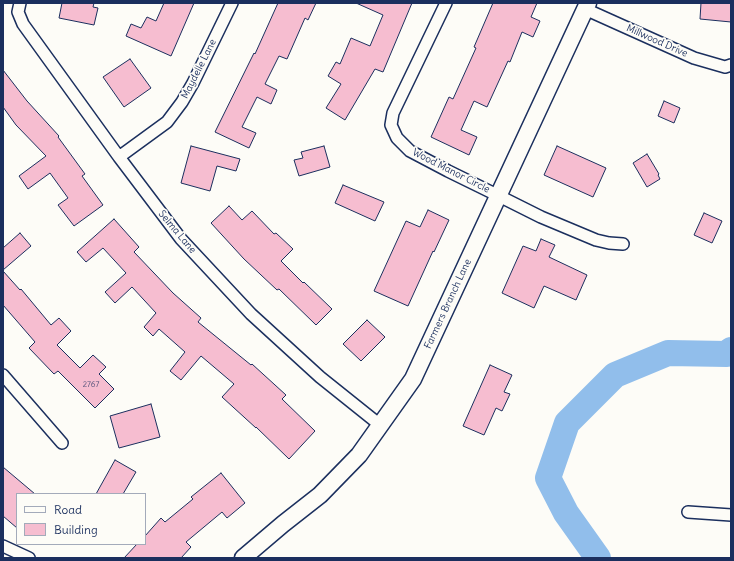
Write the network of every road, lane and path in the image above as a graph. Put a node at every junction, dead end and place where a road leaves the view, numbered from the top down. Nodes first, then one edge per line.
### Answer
1 (20, 3) edge
2 (232, 3) edge
3 (446, 3) edge
4 (586, 6) edge
5 (731, 65) edge
6 (119, 157) junction
7 (499, 196) junction
8 (623, 244) dead end
9 (3, 375) edge
10 (380, 425) junction
11 (62, 443) dead end
12 (688, 512) dead end
13 (731, 515) edge
14 (3, 546) edge
15 (29, 558) edge
16 (243, 558) edge

1 - 6 street, Selma Lane
2 - 6 street, Maydelle Lane
3 - 7 street, Wood Manor Circle
4 - 5 street, Millwood Drive
4 - 7 street, Farmers Branch Lane
6 - 10 street, Selma Lane
7 - 8 street, Wood Manor Circle
7 - 10 street, Farmers Branch Lane
9 - 11 street
10 - 16 street, Farmers Branch Lane
12 - 13 street
14 - 15 street

